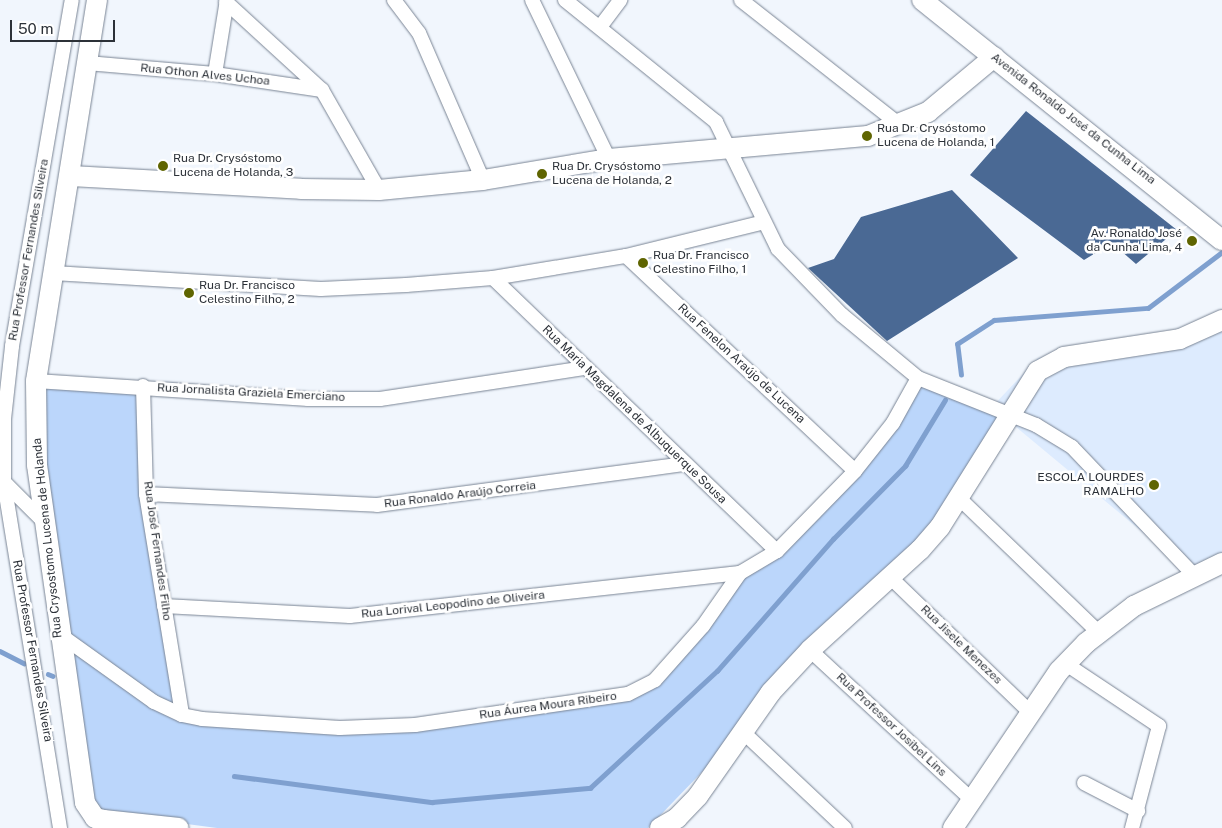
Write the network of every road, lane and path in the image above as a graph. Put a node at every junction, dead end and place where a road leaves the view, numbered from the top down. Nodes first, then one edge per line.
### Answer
1 (72, 0) edge
2 (96, 0) edge
3 (394, 0) edge
4 (532, 0) edge
5 (565, 0) edge
6 (620, 0) edge
7 (741, 0) edge
8 (922, 0) edge
9 (226, 1) edge
10 (600, 27) junction
11 (994, 58) junction
12 (87, 63) junction
13 (215, 74) junction
14 (322, 90) junction
15 (901, 126) junction
16 (729, 147) junction
17 (610, 159) junction
18 (71, 176) junction
19 (483, 180) junction
20 (379, 190) junction
21 (764, 222) junction
22 (1222, 240) edge
23 (626, 256) junction
24 (53, 273) junction
25 (493, 278) junction
26 (1222, 320) edge
27 (584, 368) junction
28 (918, 378) junction
29 (36, 381) junction
30 (143, 386) junction
31 (1012, 415) junction
32 (683, 464) junction
33 (855, 471) junction
34 (2, 480) edge
35 (146, 494) junction
36 (960, 499) junction
37 (44, 522) junction
38 (776, 551) junction
39 (1222, 563) edge
40 (740, 573) junction
41 (1193, 574) junction
42 (890, 577) junction
43 (164, 606) junction
44 (1098, 632) junction
45 (58, 633) junction
46 (810, 650) junction
47 (1066, 664) junction
48 (1031, 713) junction
49 (182, 715) junction
50 (743, 732) junction
51 (1084, 783) dead end
52 (972, 800) junction
53 (1138, 811) junction
54 (675, 825) edge
55 (60, 828) edge
56 (179, 828) edge
57 (845, 828) edge
58 (953, 828) edge
59 (1132, 828) edge

1 - 34 street, Rua Professor Fernandes Silveira
2 - 12 street, Rua Crysostomo Lucena de Holanda
3 - 19 street
4 - 17 street
5 - 10 street
6 - 10 street
7 - 15 street
8 - 11 street, Avenida Ronaldo José da Cunha Lima
9 - 13 street
9 - 14 street
10 - 16 street
11 - 15 street
11 - 22 street, Avenida Ronaldo José da Cunha Lima
12 - 13 street, Rua Othon Alves Uchoa
12 - 18 street, Rua Crysostomo Lucena de Holanda
13 - 14 street, Rua Othon Alves Uchoa
14 - 20 street
15 - 16 street
16 - 17 street
16 - 21 street
17 - 19 street
18 - 20 street
18 - 24 street, Rua Crysostomo Lucena de Holanda
19 - 20 street
21 - 23 street
21 - 28 street
23 - 25 street
23 - 33 street, Rua Fenelon Araújo de Lucena
24 - 25 street
24 - 29 street, Rua Crysostomo Lucena de Holanda
25 - 27 street, Rua Maria Magdalena de Albuquerque Sousa
26 - 31 street
27 - 30 street, Rua Jornalista Graziela Emerciano
27 - 32 street, Rua Maria Magdalena de Albuquerque Sousa
28 - 31 street
28 - 33 street, Rua Áurea Moura Ribeiro
29 - 30 street, Rua Jornalista Graziela Emerciano
29 - 37 street, Rua Crysostomo Lucena de Holanda
30 - 35 street, Rua José Fernandes Filho
31 - 36 street
31 - 41 street
32 - 35 street, Rua Ronaldo Araújo Correia
32 - 38 street, Rua Maria Magdalena de Albuquerque Sousa
33 - 38 street, Rua Áurea Moura Ribeiro
34 - 37 street
34 - 55 street, Rua Professor Fernandes Silveira
35 - 43 street, Rua José Fernandes Filho
36 - 42 street
36 - 44 street
37 - 45 street, Rua Crysostomo Lucena de Holanda
38 - 40 street, Rua Áurea Moura Ribeiro
39 - 41 street
40 - 43 street, Rua Lorival Leopodino de Oliveira
40 - 49 street, Rua Áurea Moura Ribeiro
41 - 44 street
42 - 46 street
42 - 48 street, Rua Jisele Menezes
43 - 49 street, Rua José Fernandes Filho
44 - 47 street
45 - 49 street, Rua Áurea Moura Ribeiro
45 - 56 street, Rua Crysostomo Lucena de Holanda
46 - 50 street
46 - 52 street, Rua Professor Josibel Lins
47 - 48 street
47 - 53 street
48 - 52 street
50 - 54 street
50 - 57 street
51 - 53 street
52 - 58 street
53 - 59 street

